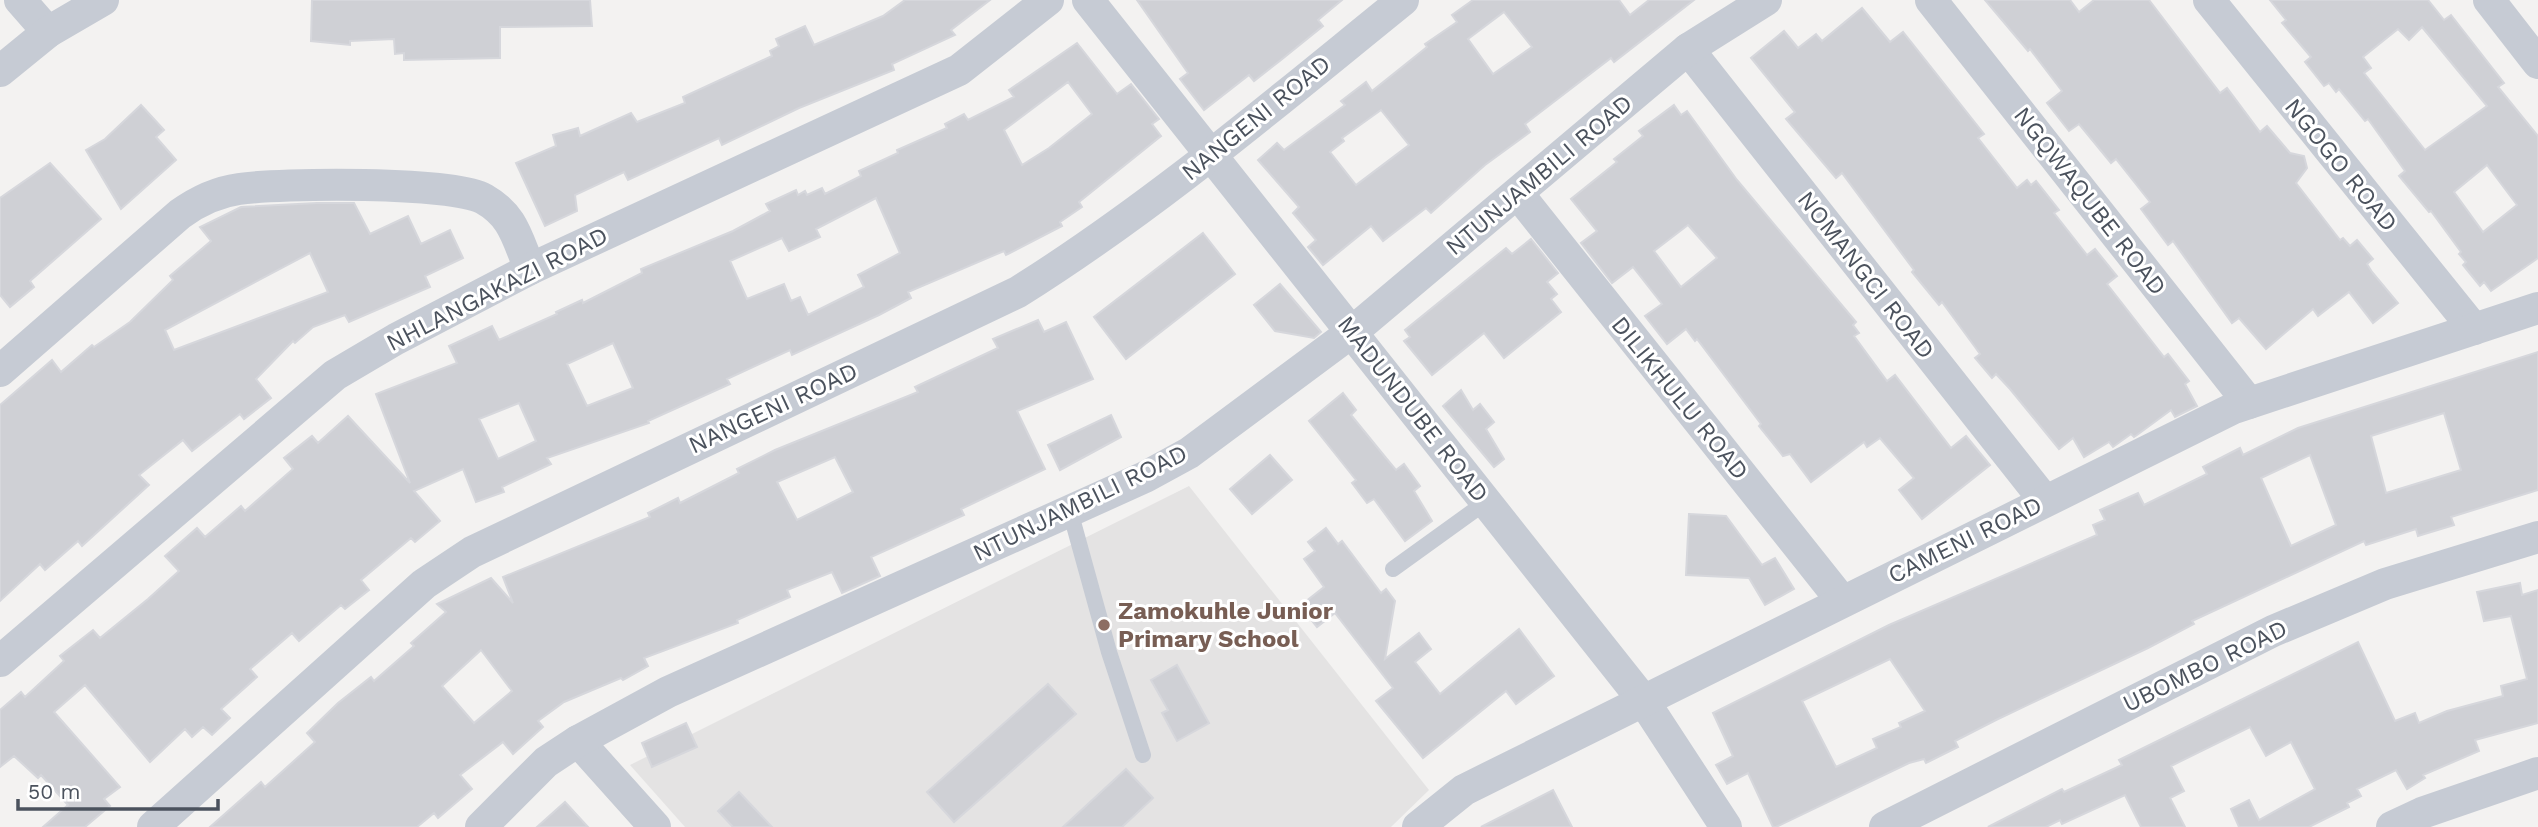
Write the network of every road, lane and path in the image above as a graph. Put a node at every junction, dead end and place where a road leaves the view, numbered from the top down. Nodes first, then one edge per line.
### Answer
1 (20, 0) edge
2 (103, 0) edge
3 (1048, 0) edge
4 (1088, 0) edge
5 (1403, 0) edge
6 (1766, 0) edge
7 (1931, 0) edge
8 (2209, 0) edge
9 (2489, 0) edge
10 (48, 32) junction
11 (1688, 50) junction
12 (2538, 63) edge
13 (0, 71) edge
14 (1209, 157) junction
15 (1519, 195) junction
16 (530, 269) junction
17 (2538, 308) edge
18 (2474, 329) junction
19 (1352, 332) junction
20 (0, 371) edge
21 (2249, 403) junction
22 (2045, 501) junction
23 (1486, 502) junction
24 (1070, 511) junction
25 (2538, 537) edge
26 (1393, 569) dead end
27 (1842, 601) junction
28 (0, 662) edge
29 (1643, 700) junction
30 (578, 741) junction
31 (1143, 755) dead end
32 (2538, 774) edge
33 (153, 827) edge
34 (481, 827) edge
35 (655, 827) edge
36 (1418, 827) edge
37 (1726, 827) edge
38 (1885, 827) edge
39 (2392, 827) edge

1 - 10 street
2 - 10 street
3 - 16 street, NHLANGAKAZI ROAD
4 - 14 street, MADUNDUBE ROAD
5 - 14 street, NANGENI ROAD
6 - 11 street, NTUNJAMBILI ROAD
7 - 21 street, NGQWAQUBE ROAD
8 - 18 street, NGOGO ROAD
9 - 12 street
10 - 13 street
11 - 15 street, NTUNJAMBILI ROAD
11 - 22 street, NOMANGCI ROAD
14 - 19 street, MADUNDUBE ROAD
14 - 33 street, NANGENI ROAD
15 - 19 street, NTUNJAMBILI ROAD
15 - 27 street, DILIKHULU ROAD
16 - 20 street
16 - 28 street, NHLANGAKAZI ROAD
17 - 18 street, CAMENI ROAD
18 - 21 street, CAMENI ROAD
19 - 23 street, MADUNDUBE ROAD
19 - 24 street, NTUNJAMBILI ROAD
21 - 22 street, CAMENI ROAD
22 - 27 street, CAMENI ROAD
23 - 26 lane
23 - 29 street, MADUNDUBE ROAD
24 - 30 street, NTUNJAMBILI ROAD
24 - 31 lane
25 - 38 street, UBOMBO ROAD
27 - 29 street, CAMENI ROAD
29 - 36 street, CAMENI ROAD
29 - 37 street, MADUNDUBE ROAD
30 - 34 street, NTUNJAMBILI ROAD
30 - 35 street
32 - 39 street

